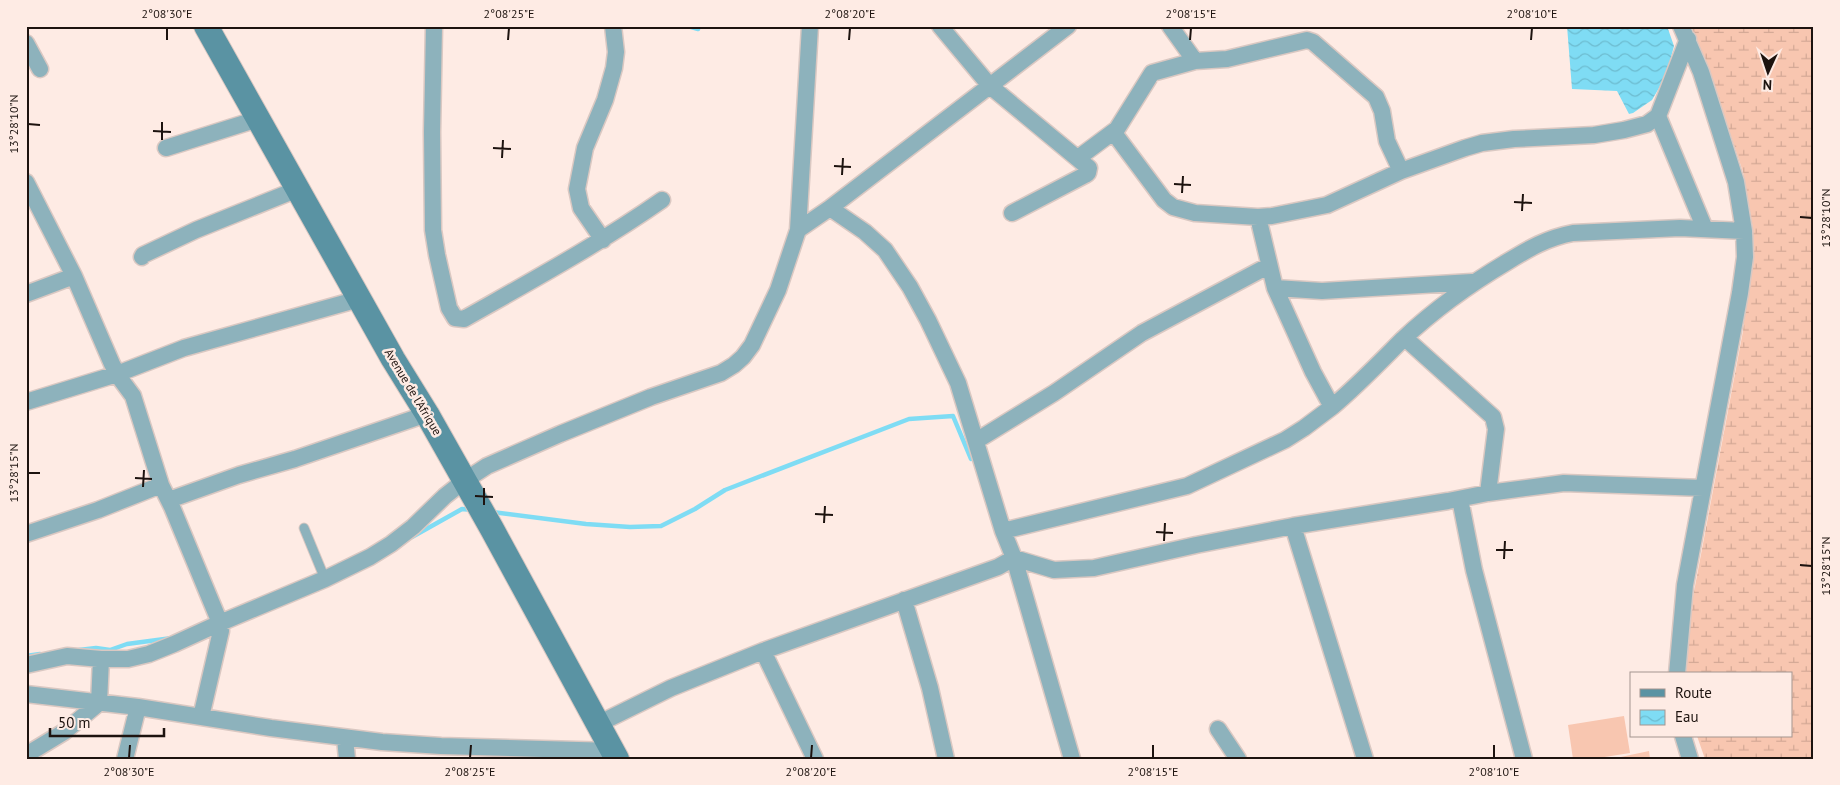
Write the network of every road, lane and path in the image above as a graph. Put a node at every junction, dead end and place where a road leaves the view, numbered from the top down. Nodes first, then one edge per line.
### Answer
1 (206, 26) edge
2 (434, 26) edge
3 (613, 26) edge
4 (810, 26) edge
5 (940, 26) edge
6 (1068, 26) edge
7 (1170, 26) edge
8 (1684, 33) edge
9 (26, 43) edge
10 (1195, 61) junction
11 (40, 68) dead end
12 (990, 86) junction
13 (1658, 116) junction
14 (258, 119) junction
15 (1114, 133) junction
16 (166, 148) dead end
17 (1078, 158) junction
18 (1402, 171) junction
19 (26, 182) edge
20 (298, 189) junction
21 (662, 200) dead end
22 (830, 208) junction
23 (1012, 213) dead end
24 (1258, 217) junction
25 (1705, 229) junction
26 (798, 230) junction
27 (1744, 231) junction
28 (603, 240) junction
29 (142, 257) dead end
30 (1268, 266) junction
31 (74, 276) junction
32 (1472, 282) junction
33 (1275, 288) junction
34 (26, 294) edge
35 (360, 299) junction
36 (1405, 338) junction
37 (117, 374) junction
38 (26, 402) edge
39 (1332, 407) junction
40 (427, 414) junction
41 (976, 441) junction
42 (161, 485) junction
43 (1703, 488) junction
44 (470, 491) junction
45 (1488, 493) junction
46 (1460, 499) junction
47 (169, 500) junction
48 (1293, 526) junction
49 (304, 528) dead end
50 (1003, 531) junction
51 (26, 534) edge
52 (1014, 558) junction
53 (325, 579) junction
54 (904, 600) junction
55 (220, 623) junction
56 (763, 651) junction
57 (101, 659) junction
58 (26, 664) edge
59 (1677, 672) edge
60 (26, 694) edge
61 (100, 703) junction
62 (138, 707) junction
63 (201, 717) junction
64 (598, 724) junction
65 (1218, 729) dead end
66 (344, 738) junction
67 (1684, 738) edge
68 (615, 755) edge
69 (26, 756) edge
70 (125, 759) edge
71 (347, 759) edge
72 (815, 759) edge
73 (946, 759) edge
74 (1072, 759) edge
75 (1238, 759) edge
76 (1365, 759) edge
77 (1524, 759) edge
78 (1690, 759) edge

1 - 14 main road, Avenue de l'Afrique
2 - 28 street
3 - 28 street
4 - 26 street
5 - 12 street
6 - 12 street
7 - 10 street
8 - 13 street
8 - 27 street
9 - 11 street
10 - 15 street
10 - 18 street
12 - 17 street
12 - 22 street
13 - 18 street
13 - 25 street
14 - 16 street
14 - 20 main road, Avenue de l'Afrique
15 - 17 street
15 - 24 street
17 - 23 street
18 - 24 street
19 - 31 street
20 - 29 street
20 - 35 main road, Avenue de l'Afrique
21 - 28 street
22 - 26 street
22 - 41 street
24 - 30 street
25 - 27 street
25 - 32 street
26 - 44 street
27 - 43 street
30 - 33 street
30 - 41 street
31 - 34 street
31 - 37 street
32 - 33 street
32 - 36 street
33 - 39 street
35 - 37 street
35 - 40 main road, Avenue de l'Afrique
36 - 39 street
36 - 45 street
37 - 38 street
37 - 42 street
39 - 50 street
40 - 44 main road, Avenue de l'Afrique
40 - 47 street
41 - 50 street
42 - 47 street
42 - 51 street
43 - 45 street
43 - 59 street
44 - 53 street
44 - 64 main road, Avenue de l'Afrique
45 - 46 street
46 - 48 street
46 - 77 street
47 - 55 street
48 - 52 street
48 - 76 street
49 - 53 lane
50 - 52 street
52 - 54 street
52 - 74 street
53 - 55 street
54 - 56 street
54 - 73 street
55 - 57 street
55 - 63 street
56 - 64 street
56 - 72 street
57 - 58 street
57 - 61 street
60 - 61 street
61 - 62 street
61 - 69 street
62 - 63 street
62 - 70 street
63 - 66 street
64 - 68 main road, Avenue de l'Afrique
65 - 75 street
66 - 68 street
66 - 71 street
67 - 78 street

